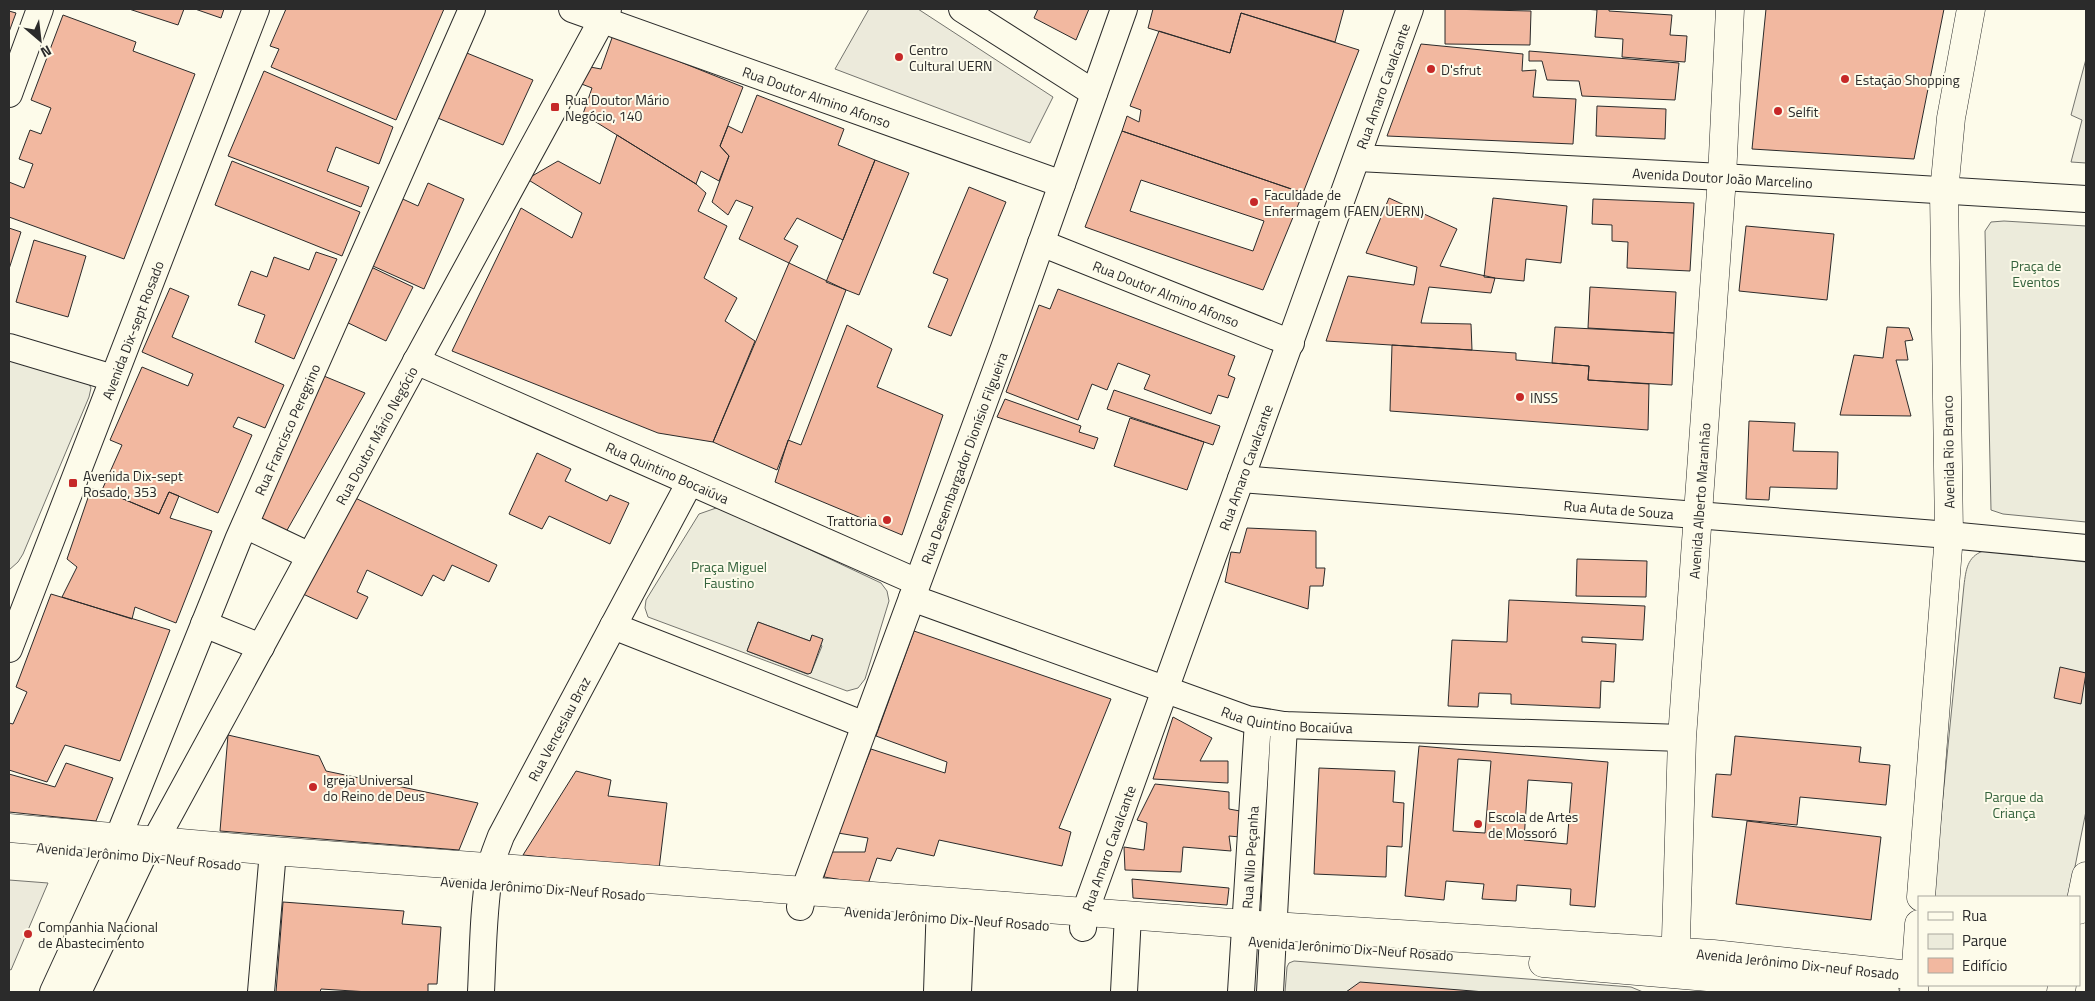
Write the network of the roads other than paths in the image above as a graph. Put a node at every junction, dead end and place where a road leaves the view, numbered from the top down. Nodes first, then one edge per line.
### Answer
1 (40, 9) edge
2 (256, 9) edge
3 (472, 9) edge
4 (572, 9) edge
5 (962, 9) edge
6 (1124, 9) edge
7 (1410, 9) edge
8 (1730, 9) edge
9 (1971, 9) edge
10 (605, 14) edge
11 (1094, 93) junction
12 (9, 94) edge
13 (1358, 158) junction
14 (1722, 176) junction
15 (1062, 184) junction
16 (1944, 192) junction
17 (2086, 199) edge
18 (1041, 243) junction
19 (1291, 343) junction
20 (9, 347) edge
21 (416, 361) junction
22 (113, 378) junction
23 (1241, 479) junction
24 (690, 482) junction
25 (1697, 515) junction
26 (246, 525) junction
27 (1949, 535) junction
28 (2086, 548) edge
29 (310, 556) junction
30 (915, 590) junction
31 (18, 595) edge
32 (204, 624) junction
33 (613, 626) junction
34 (261, 647) junction
35 (9, 649) edge
36 (1165, 690) junction
37 (1258, 721) junction
38 (1284, 725) junction
39 (865, 726) junction
40 (1682, 738) junction
41 (9, 828) edge
42 (9, 844) edge
43 (133, 848) junction
44 (272, 859) junction
45 (489, 876) junction
46 (2086, 876) edge
47 (1921, 896) edge
48 (802, 899) junction
49 (2080, 905) edge
50 (951, 910) junction
51 (1084, 920) junction
52 (1128, 923) junction
53 (1245, 932) junction
54 (1273, 934) junction
55 (1918, 943) edge
56 (1675, 972) edge
57 (1916, 981) edge
58 (53, 992) edge
59 (78, 992) edge
60 (261, 992) edge
61 (482, 992) edge
62 (937, 992) edge
63 (958, 992) edge
64 (1124, 992) edge
65 (1241, 992) edge
66 (1270, 992) edge
67 (1885, 992) edge

1 - 12 street
2 - 22 street, Avenida Dix-sept Rosado
3 - 26 street, Rua Francisco Peregrino
4 - 10 street, Rua Doutor Almino Afonso
5 - 11 street
6 - 11 street, Rua Desembargador Dionísio Filgueira
7 - 13 street, Rua Amaro Cavalcante
8 - 14 main road, Avenida Alberto Maranhão
9 - 16 main road, Avenida Rio Branco
10 - 15 street, Rua Doutor Almino Afonso
10 - 21 street, Rua Doutor Mário Negócio
11 - 15 street, Rua Desembargador Dionísio Filgueira
13 - 14 street, Avenida Doutor João Marcelino
13 - 19 street, Rua Amaro Cavalcante
14 - 16 street, Avenida Doutor João Marcelino
14 - 25 main road, Avenida Alberto Maranhão
15 - 18 street, Rua Desembargador Dionísio Filgueira
16 - 17 street, Avenida Doutor João Marcelino
16 - 27 main road, Avenida Rio Branco
18 - 19 street, Rua Doutor Almino Afonso
18 - 30 street, Rua Desembargador Dionísio Filgueira
19 - 23 street, Rua Amaro Cavalcante
20 - 22 street
21 - 24 street, Rua Quintino Bocaiúva
21 - 29 street, Rua Doutor Mário Negócio
22 - 31 street, Avenida Dix-sept Rosado
23 - 25 street, Rua Auta de Souza
23 - 36 street, Rua Amaro Cavalcante
24 - 30 street, Rua Quintino Bocaiúva
24 - 33 street, Rua Venceslau Braz
25 - 27 street, Rua Auta de Souza
25 - 40 main road, Avenida Alberto Maranhão
26 - 29 street
26 - 32 street, Rua Francisco Peregrino
27 - 28 street, Rua Auta de Souza
27 - 47 main road, Avenida Rio Branco
29 - 34 street, Rua Doutor Mário Negócio
30 - 36 street, Rua Quintino Bocaiúva
30 - 39 street, Rua Desembargador Dionísio Filgueira
31 - 35 street, Avenida Dix-sept Rosado
32 - 34 street
32 - 43 street, Rua Francisco Peregrino
33 - 39 street
33 - 45 street, Rua Venceslau Braz
34 - 43 street, Rua Doutor Mário Negócio
36 - 37 street, Rua Quintino Bocaiúva
36 - 51 street, Rua Amaro Cavalcante
37 - 38 street, Rua Quintino Bocaiúva
37 - 53 street, Rua Nilo Peçanha
38 - 40 street, Rua Quintino Bocaiúva
38 - 54 street, Rua Nilo Peçanha
39 - 48 street, Rua Desembargador Dionísio Filgueira
40 - 56 main road, Avenida Alberto Maranhão
41 - 43 main road, Avenida Jerônimo Dix-Neuf Rosado
42 - 43 main road, Avenida Jerônimo Dix-Neuf Rosado
43 - 44 main road, Avenida Jerônimo Dix-Neuf Rosado
43 - 58 street
43 - 59 street
44 - 45 main road, Avenida Jerônimo Dix-Neuf Rosado
44 - 60 street
45 - 48 main road, Avenida Jerônimo Dix-Neuf Rosado
45 - 61 street, Rua Venceslau Braz
46 - 49 main road
48 - 50 main road, Avenida Jerônimo Dix-Neuf Rosado
50 - 51 main road, Avenida Jerônimo Dix-Neuf Rosado
50 - 62 street
50 - 63 street
51 - 52 main road, Avenida Jerônimo Dix-Neuf Rosado
52 - 53 main road, Avenida Jerônimo Dix-Neuf Rosado
52 - 64 street
53 - 54 main road, Avenida Jerônimo Dix-Neuf Rosado
53 - 65 street, Rua Nilo Peçanha
54 - 56 main road, Avenida Jerônimo Dix-Neuf Rosado
54 - 66 street, Rua Nilo Peçanha
55 - 57 main road
56 - 57 main road, Avenida Jerônimo Dix-neuf Rosado
56 - 67 main road, Avenida Jerônimo Dix-Neuf Rosado

